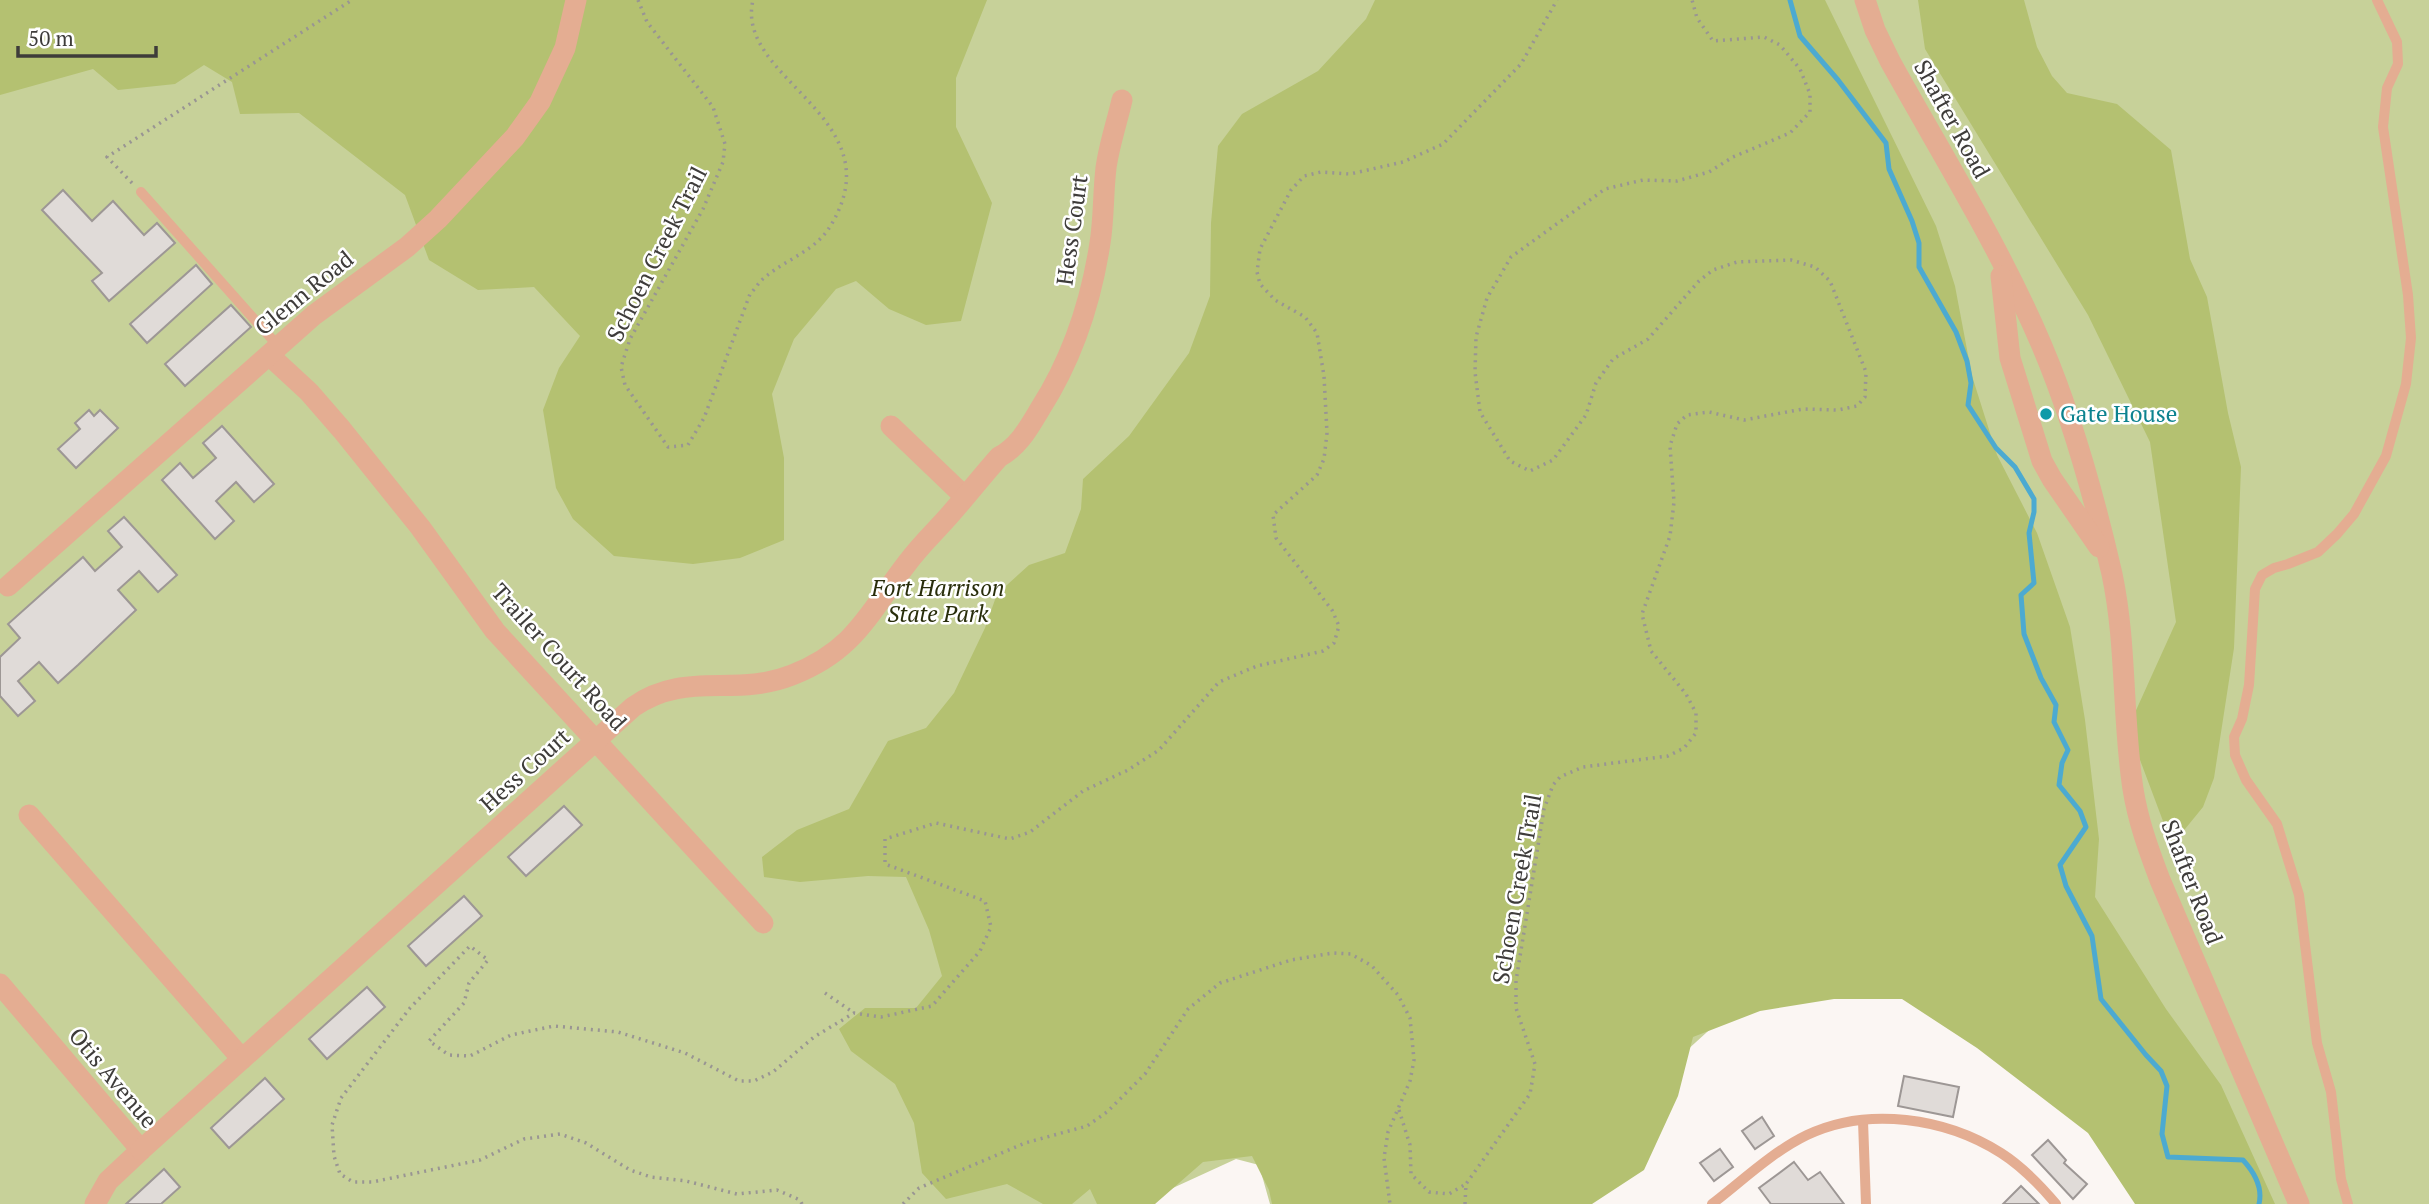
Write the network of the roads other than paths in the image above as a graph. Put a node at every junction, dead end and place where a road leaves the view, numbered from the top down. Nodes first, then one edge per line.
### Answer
1 (576, 0) edge
2 (1865, 0) edge
3 (2377, 0) edge
4 (1122, 100) dead end
5 (141, 192) road end
6 (2000, 260) junction
7 (274, 351) junction
8 (891, 426) dead end
9 (964, 496) junction
10 (2108, 560) junction
11 (8, 586) dead end
12 (597, 740) junction
13 (29, 815) dead end
14 (763, 923) dead end
15 (0, 984) edge
16 (242, 1059) junction
17 (1863, 1121) junction
18 (141, 1150) junction
19 (95, 1204) edge
20 (1712, 1204) edge
21 (1866, 1204) edge
22 (2056, 1204) edge
23 (2299, 1204) edge
24 (2348, 1204) edge

1 - 7 street, Glenn Road
2 - 6 street, Shafter Road
3 - 24 lane
4 - 9 street, Hess Court
5 - 7 lane
6 - 10 street, Shafter Road
6 - 10 street, Shafter Road
7 - 11 street, Glenn Road
7 - 12 street, Trailer Court Road
8 - 9 street
9 - 12 street, Hess Court
10 - 23 street, Shafter Road
12 - 14 street, Trailer Court Road
12 - 16 street, Hess Court
13 - 16 street
15 - 18 street, Otis Avenue
16 - 18 street, Hess Court
17 - 20 lane
17 - 21 lane
17 - 22 lane
18 - 19 street, Otis Avenue

